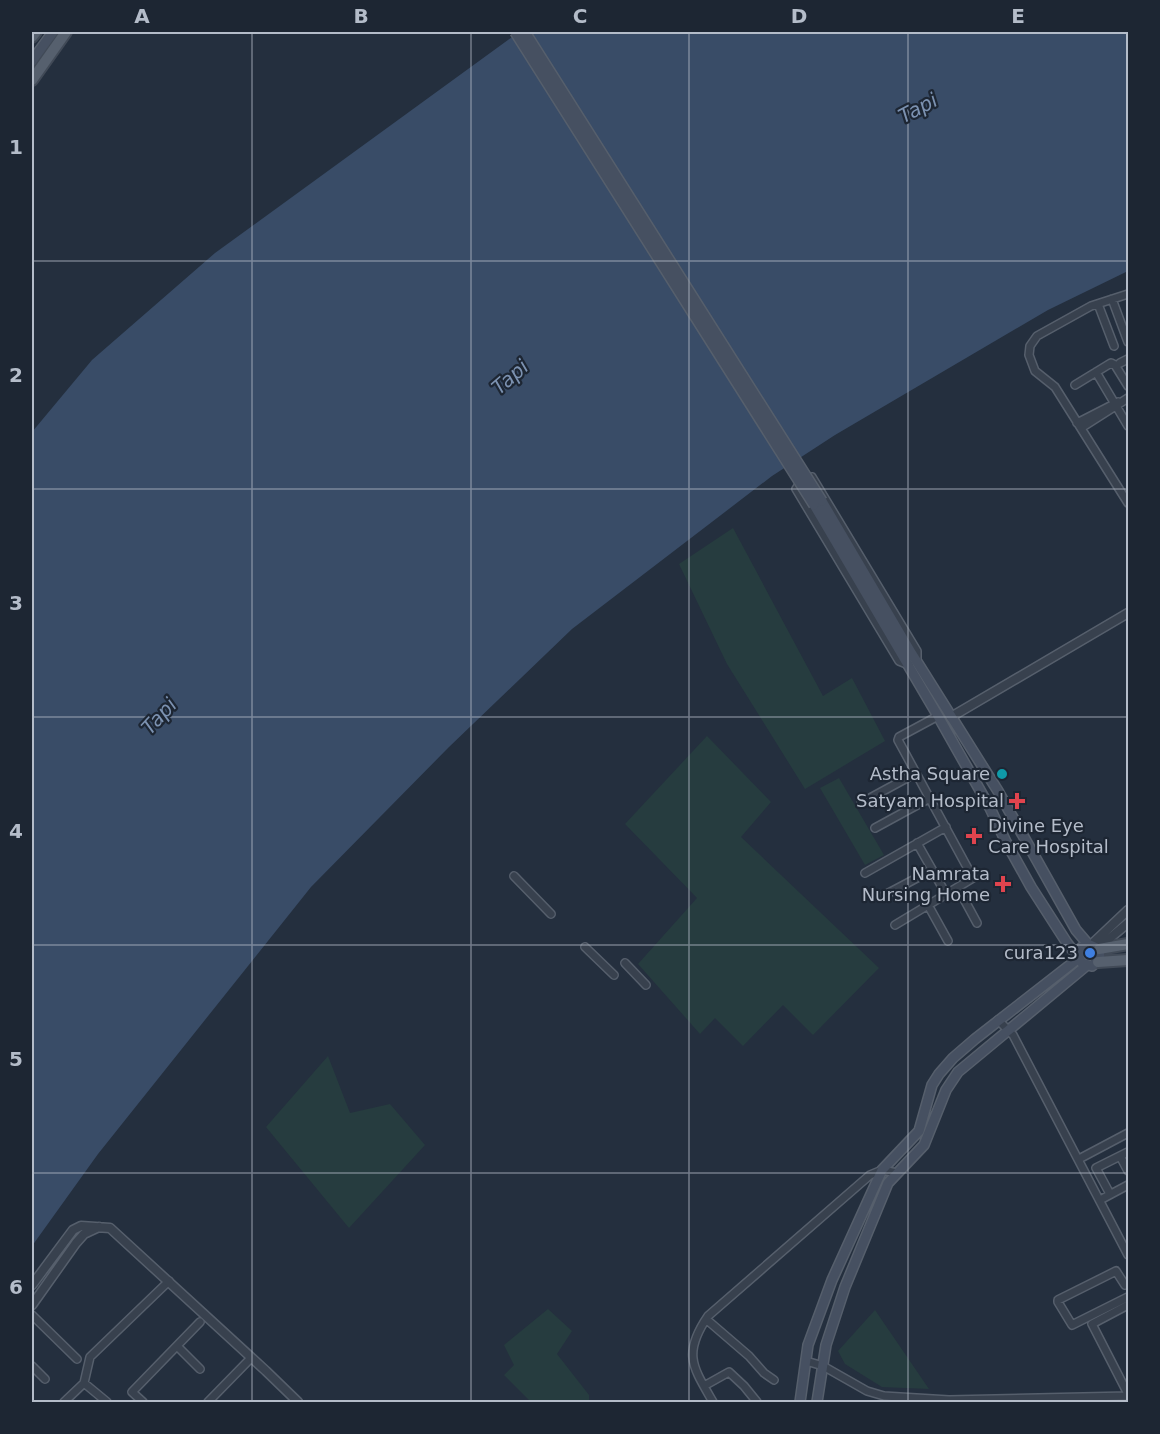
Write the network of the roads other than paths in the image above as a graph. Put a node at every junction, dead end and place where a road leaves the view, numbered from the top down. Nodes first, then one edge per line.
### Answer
1 (36, 32) edge
2 (47, 32) edge
3 (53, 32) edge
4 (66, 32) edge
5 (515, 32) edge
6 (525, 32) edge
7 (32, 37) edge
8 (32, 53) edge
9 (32, 62) edge
10 (32, 80) edge
11 (1128, 294) edge
12 (1112, 299) junction
13 (1098, 304) junction
14 (1128, 342) edge
15 (1114, 346) dead end
16 (1128, 359) edge
17 (1120, 363) dead end
18 (1096, 372) junction
19 (1075, 385) dead end
20 (1128, 386) edge
21 (1128, 398) edge
22 (1117, 404) junction
23 (1079, 425) junction
24 (1128, 426) edge
25 (818, 503) junction
26 (1128, 503) edge
27 (1128, 613) edge
28 (913, 663) junction
29 (951, 717) junction
30 (939, 719) junction
31 (916, 773) junction
32 (930, 798) junction
33 (861, 803) dead end
34 (946, 827) junction
35 (875, 828) dead end
36 (917, 843) junction
37 (932, 870) junction
38 (866, 873) dead end
39 (514, 876) dead end
40 (958, 888) junction
41 (946, 894) junction
42 (881, 897) dead end
43 (928, 905) junction
44 (1128, 909) edge
45 (551, 914) dead end
46 (977, 923) dead end
47 (1128, 923) edge
48 (896, 925) dead end
49 (948, 941) dead end
50 (1128, 944) edge
51 (1094, 946) junction
52 (585, 947) dead end
53 (1078, 958) junction
54 (1128, 960) edge
55 (1098, 962) junction
56 (625, 963) dead end
57 (1086, 966) junction
58 (614, 975) dead end
59 (646, 985) dead end
60 (998, 1020) junction
61 (1010, 1030) junction
62 (1128, 1133) edge
63 (1128, 1152) edge
64 (1120, 1156) junction
65 (1079, 1159) junction
66 (882, 1170) junction
67 (1128, 1171) edge
68 (897, 1173) junction
69 (1128, 1185) edge
70 (1110, 1194) junction
71 (1100, 1200) junction
72 (99, 1226) junction
73 (1128, 1255) edge
74 (169, 1281) junction
75 (32, 1285) edge
76 (1127, 1287) edge
77 (1128, 1297) edge
78 (32, 1305) edge
79 (1128, 1305) edge
80 (32, 1315) edge
81 (706, 1318) junction
82 (200, 1322) dead end
83 (177, 1346) junction
84 (251, 1358) junction
85 (77, 1359) dead end
86 (806, 1361) junction
87 (32, 1366) edge
88 (823, 1366) junction
89 (200, 1369) dead end
90 (45, 1379) dead end
91 (774, 1380) dead end
92 (84, 1383) junction
93 (1126, 1384) edge
94 (704, 1386) junction
95 (1128, 1395) edge
96 (64, 1402) edge
97 (106, 1402) edge
98 (143, 1402) edge
99 (201, 1402) edge
100 (208, 1402) edge
101 (298, 1402) edge
102 (713, 1402) edge
103 (757, 1402) edge
104 (800, 1402) edge
105 (817, 1402) edge

1 - 7 main road
2 - 8 main road
3 - 9 main road
4 - 10 main road
5 - 25 main road, bridge
6 - 25 main road, bridge
11 - 12 street
12 - 13 street
12 - 14 street
13 - 15 street
13 - 23 street
16 - 17 street
18 - 19 street
18 - 20 street
18 - 22 street
21 - 22 street
22 - 23 street
22 - 24 street
23 - 26 street
25 - 28 main road
27 - 29 street
28 - 28 street
28 - 29 main road
28 - 30 main road
29 - 30 main road
29 - 51 main road
30 - 31 street
30 - 53 main road
31 - 32 street
31 - 33 street
32 - 34 street
32 - 35 street
34 - 36 street
34 - 40 street
36 - 37 street
36 - 38 street
37 - 41 street
37 - 42 street
39 - 45 street
40 - 41 street
40 - 46 street
41 - 43 street
43 - 48 street
43 - 49 street
44 - 51 street
47 - 51 street
50 - 51 main road
51 - 53 main road
51 - 55 main road
52 - 58 street
53 - 57 main road
53 - 60 main road
54 - 55 main road
55 - 57 main road
56 - 59 street
57 - 61 main road
60 - 61 street
60 - 66 main road
61 - 65 street
61 - 68 main road
62 - 65 street
63 - 64 street
64 - 67 street
64 - 70 street
65 - 71 street
66 - 68 street
66 - 81 street
66 - 86 main road
68 - 88 main road
69 - 70 street
70 - 71 street
71 - 73 street
72 - 74 street
72 - 75 street
72 - 78 street
74 - 84 street
74 - 92 street
76 - 77 street
79 - 93 street
80 - 85 street
81 - 91 street
81 - 94 street
82 - 83 street
83 - 89 street
83 - 98 street
84 - 100 street
84 - 101 street
86 - 88 street
86 - 104 main road
87 - 90 street
88 - 95 street
88 - 105 main road
92 - 96 street
92 - 97 street
93 - 95 street
94 - 102 street
94 - 103 street
99 - 100 street

